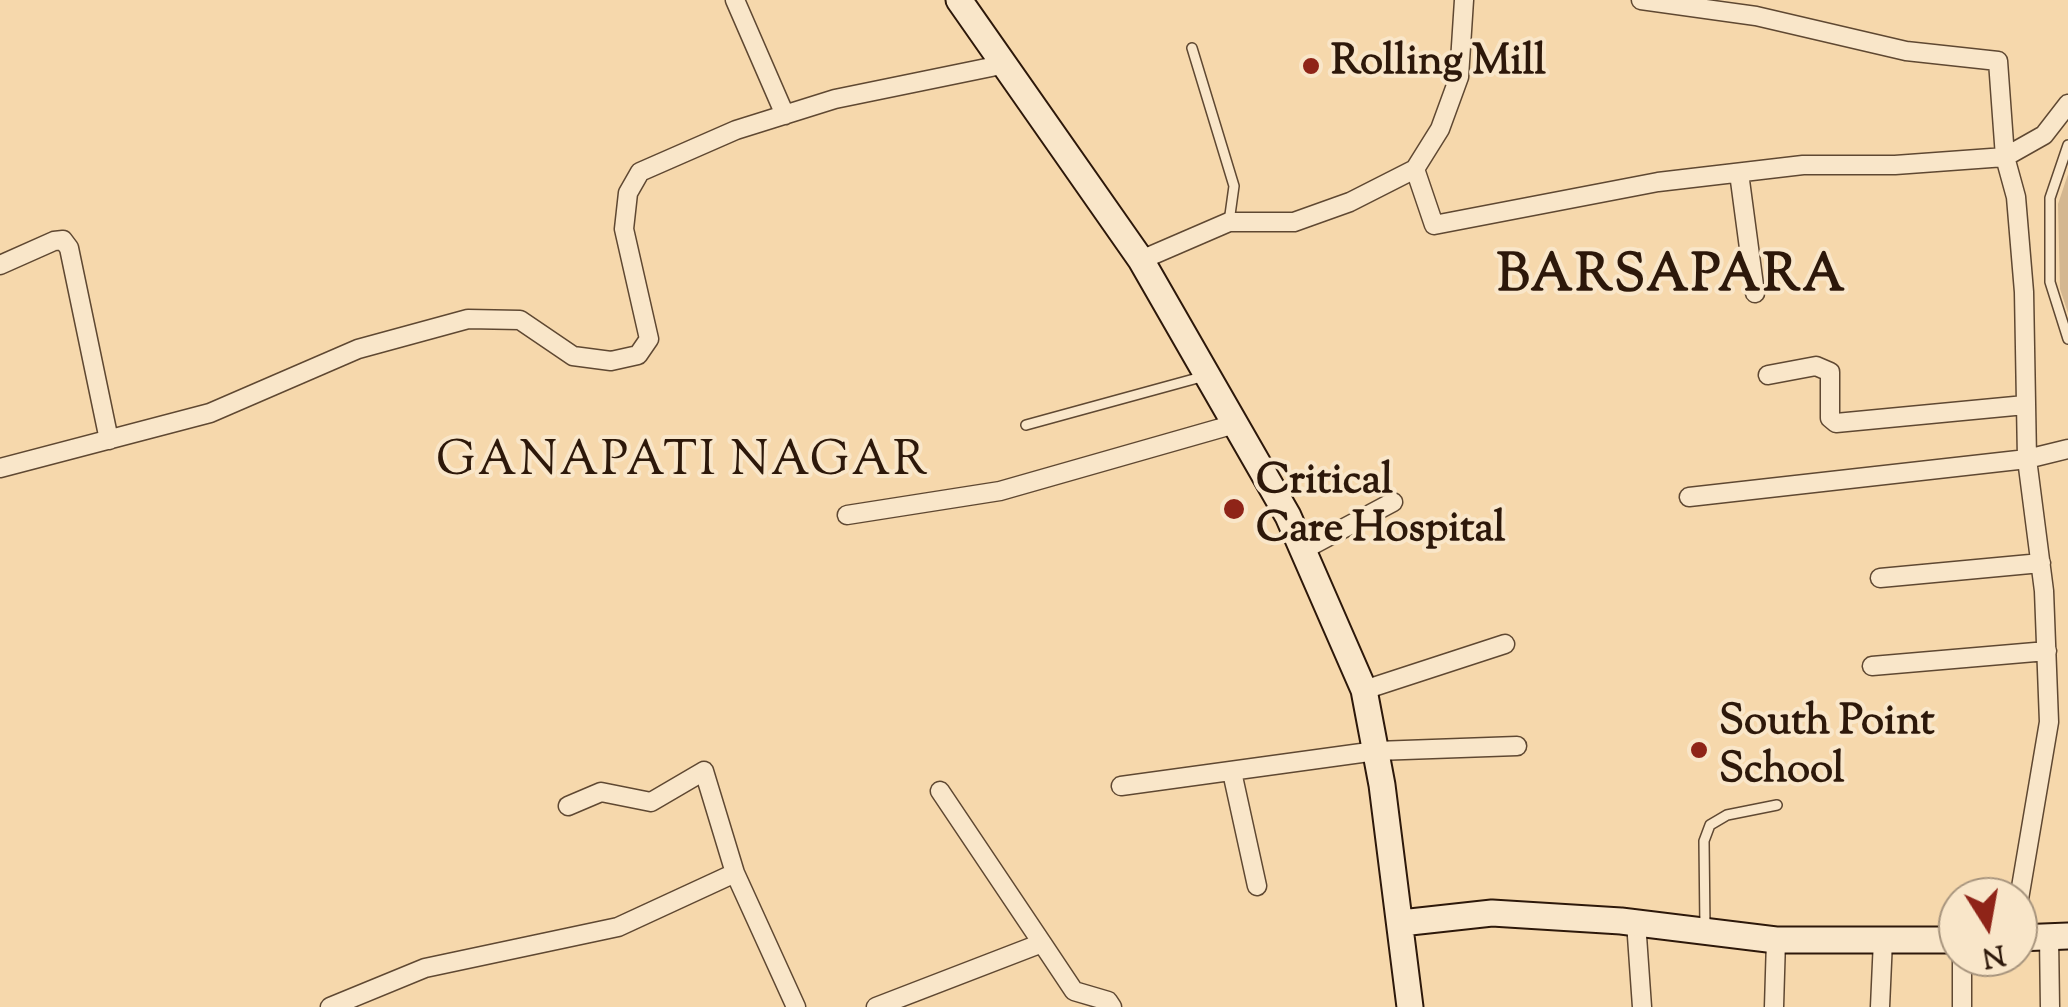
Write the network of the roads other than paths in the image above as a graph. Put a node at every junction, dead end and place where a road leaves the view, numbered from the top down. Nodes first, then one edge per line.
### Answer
1 (736, 0) edge
2 (959, 0) edge
3 (1464, 0) edge
4 (1641, 0) edge
5 (1192, 48) dead end
6 (1001, 65) junction
7 (2068, 104) edge
8 (785, 115) junction
9 (2068, 144) edge
10 (2005, 157) junction
11 (1415, 169) junction
12 (1739, 173) junction
13 (1229, 222) junction
14 (1142, 260) junction
15 (0, 265) edge
16 (1755, 293) dead end
17 (2068, 339) edge
18 (1768, 374) dead end
19 (1208, 376) junction
20 (2025, 406) junction
21 (1236, 424) junction
22 (1026, 425) dead end
23 (109, 440) junction
24 (2068, 449) edge
25 (2028, 460) junction
26 (0, 468) edge
27 (1689, 497) dead end
28 (1394, 502) dead end
29 (847, 515) dead end
30 (1303, 550) junction
31 (2040, 563) junction
32 (1880, 578) dead end
33 (1504, 644) dead end
34 (2046, 651) junction
35 (1872, 666) dead end
36 (1364, 690) junction
37 (1517, 746) dead end
38 (1376, 751) junction
39 (1232, 772) junction
40 (1121, 786) dead end
41 (940, 792) dead end
42 (1777, 804) dead end
43 (568, 806) dead end
44 (735, 873) junction
45 (2023, 877) edge
46 (1257, 886) dead end
47 (1402, 922) junction
48 (1636, 922) junction
49 (1705, 931) junction
50 (2059, 937) edge
51 (1776, 940) junction
52 (1883, 940) junction
53 (1938, 940) edge
54 (1042, 942) junction
55 (1962, 977) edge
56 (330, 1007) edge
57 (796, 1007) edge
58 (876, 1007) edge
59 (1112, 1007) edge
60 (1410, 1007) edge
61 (1642, 1007) edge
62 (1774, 1007) edge
63 (1880, 1007) edge
64 (1962, 1007) edge
65 (2050, 1007) edge

1 - 8 street
2 - 6 main road
3 - 11 street
4 - 10 street
5 - 13 lane
6 - 8 street
6 - 14 main road
7 - 10 street
8 - 23 street
9 - 17 lane
10 - 12 street
10 - 20 street
11 - 12 street
11 - 13 street
12 - 16 street
13 - 14 street
14 - 19 main road
15 - 23 street
18 - 20 street
19 - 21 main road
19 - 22 lane
20 - 25 street
21 - 29 street
21 - 30 main road
23 - 26 street
24 - 25 street
25 - 27 street
25 - 31 street
28 - 30 street
30 - 36 main road
31 - 32 street
31 - 34 street
33 - 36 street
34 - 35 street
34 - 45 street
36 - 38 main road
37 - 38 street
38 - 39 street
38 - 47 main road
39 - 40 street
39 - 46 street
41 - 54 street
42 - 49 lane
43 - 44 street
44 - 56 street
44 - 57 street
47 - 48 main road
47 - 60 main road
48 - 49 main road
48 - 61 street
49 - 51 main road
50 - 65 street
51 - 52 main road
51 - 62 street
52 - 53 main road
52 - 63 street
54 - 58 street
54 - 59 street
55 - 64 street

